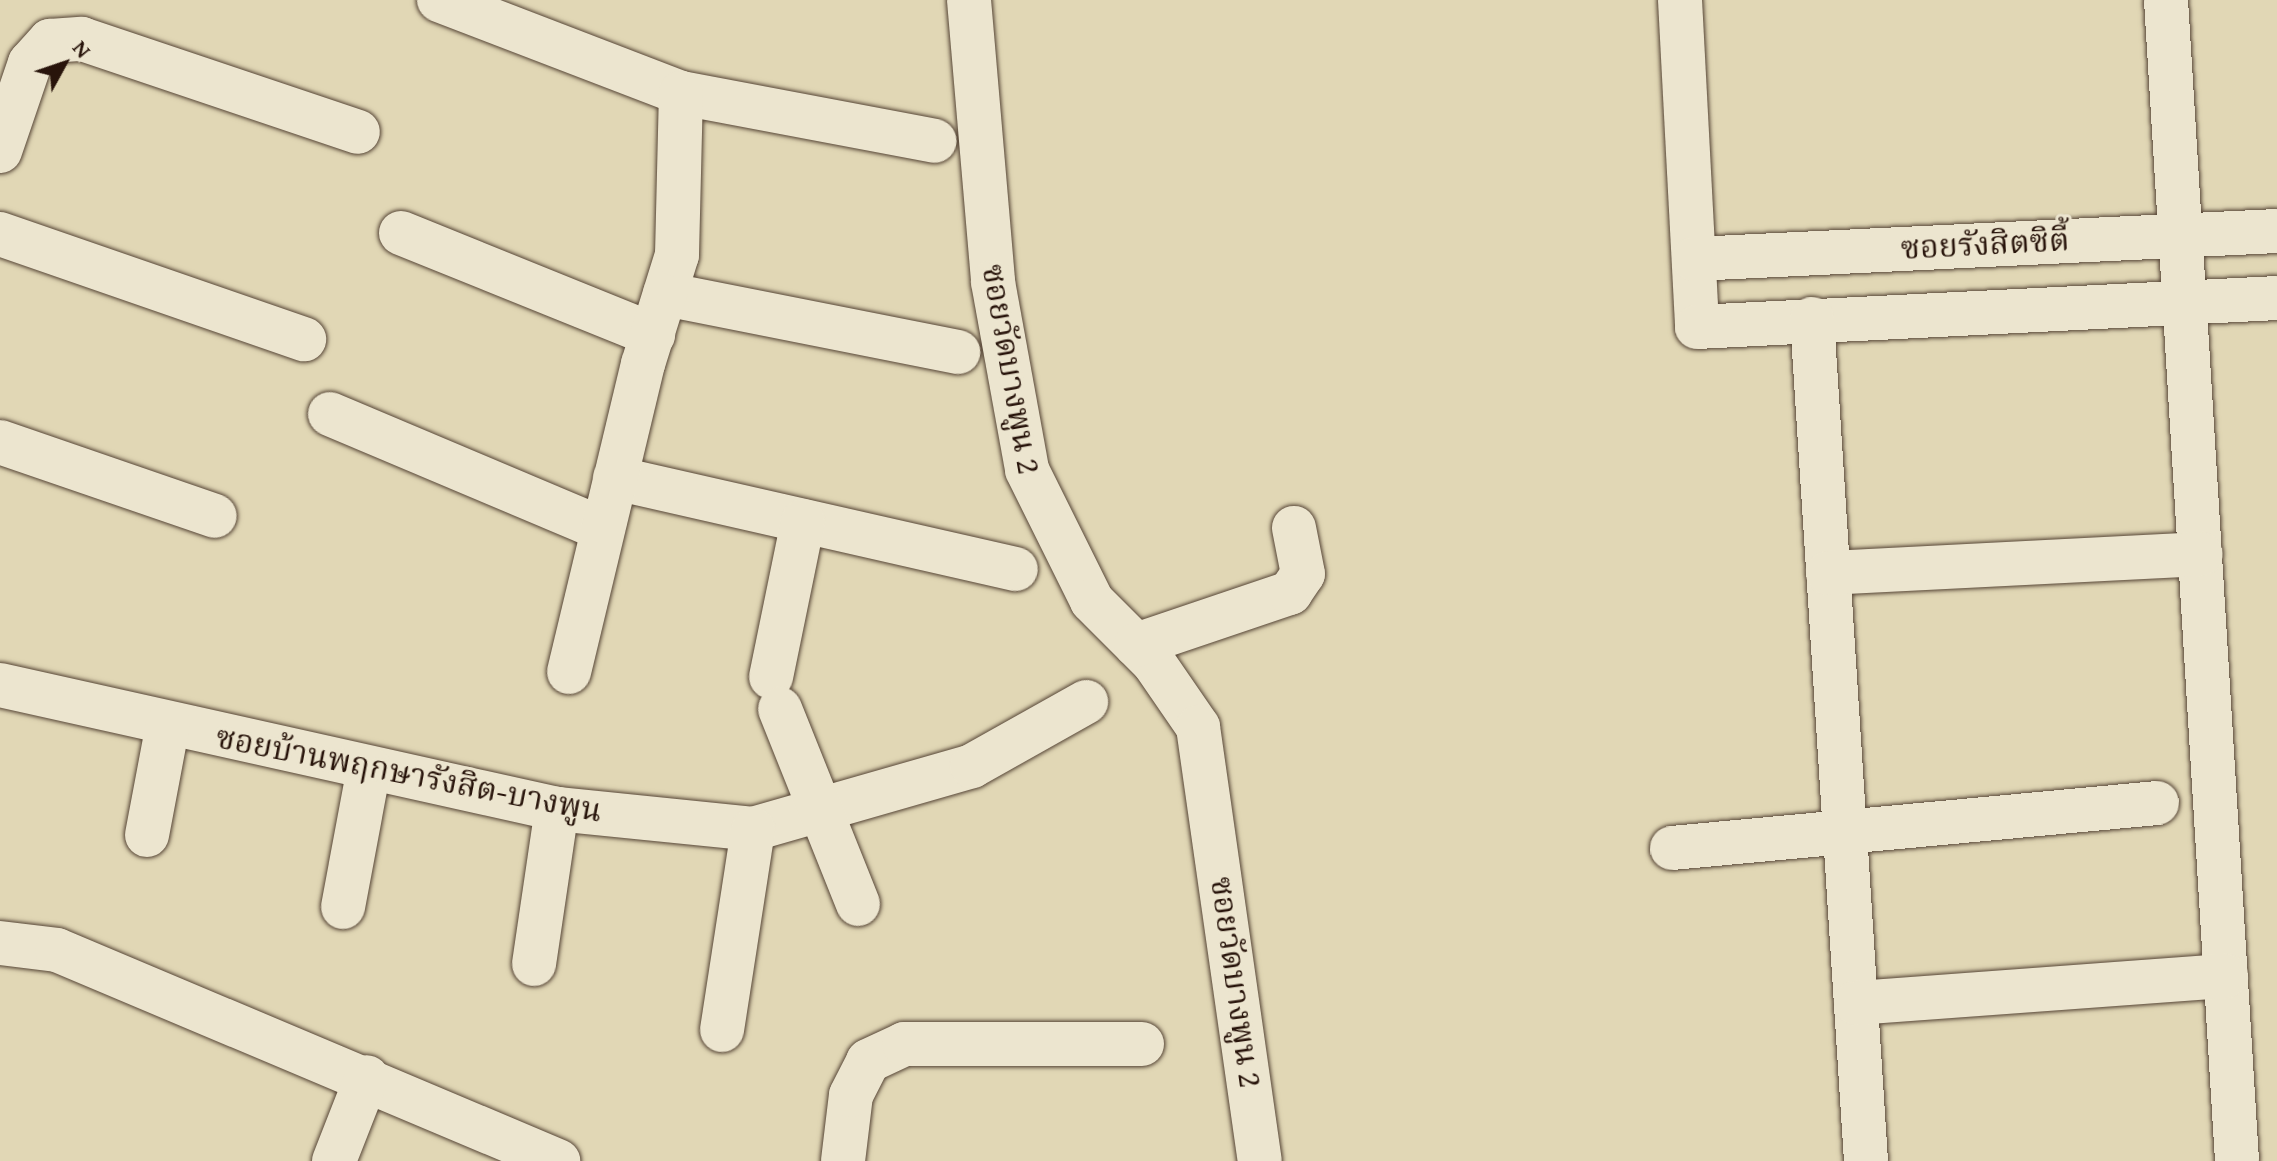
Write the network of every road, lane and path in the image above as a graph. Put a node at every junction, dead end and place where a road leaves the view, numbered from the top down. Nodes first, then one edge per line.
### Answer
1 (439, 0) edge
2 (969, 0) edge
3 (1680, 0) edge
4 (2166, 0) edge
5 (681, 93) junction
6 (358, 132) dead end
7 (934, 141) dead end
8 (0, 151) edge
9 (2277, 231) edge
10 (401, 233) dead end
11 (2182, 233) junction
12 (0, 234) edge
13 (1694, 259) junction
14 (2277, 298) edge
15 (2186, 303) junction
16 (659, 314) junction
17 (1812, 319) junction
18 (304, 339) dead end
19 (958, 352) dead end
20 (330, 414) dead end
21 (0, 442) edge
22 (615, 478) junction
23 (215, 516) dead end
24 (803, 521) junction
25 (1294, 528) dead end
26 (602, 529) junction
27 (2201, 554) junction
28 (1016, 569) dead end
29 (1828, 573) junction
30 (1136, 645) junction
31 (569, 672) dead end
32 (0, 685) edge
33 (1086, 702) dead end
34 (168, 724) junction
35 (369, 768) junction
36 (2157, 803) dead end
37 (557, 809) junction
38 (823, 811) junction
39 (753, 829) junction
40 (1846, 833) junction
41 (147, 835) dead end
42 (1672, 848) dead end
43 (858, 904) dead end
44 (343, 907) dead end
45 (0, 943) edge
46 (534, 964) dead end
47 (2226, 976) junction
48 (1856, 1003) junction
49 (722, 1030) dead end
50 (1142, 1044) dead end
51 (367, 1077) junction
52 (334, 1161) edge
53 (558, 1161) edge
54 (843, 1161) edge
55 (1260, 1161) edge
56 (1866, 1161) edge
57 (2237, 1161) edge

1 - 5 street
2 - 30 street, ซอยวัดบางพูน 2
3 - 13 street
4 - 11 street
5 - 7 street
5 - 16 street
6 - 8 street
9 - 11 street, ซอยรังสิตซิตี้
10 - 16 street
11 - 13 street, ซอยรังสิตซิตี้
11 - 15 street
12 - 18 street
13 - 17 street, ซอยรังสิตซิตี้
14 - 15 street, ซอยรังสิตซิตี้
15 - 17 street, ซอยรังสิตซิตี้
15 - 27 street
16 - 19 street
16 - 22 street
17 - 29 street
20 - 26 street
21 - 23 street
22 - 24 street
22 - 26 street
24 - 28 street
24 - 38 street
25 - 30 street
26 - 31 street
27 - 29 street
27 - 47 street
29 - 40 street
30 - 55 street, ซอยวัดบางพูน 2
32 - 34 street, ซอยบ้านพฤกษารังสิต-บางพูน
33 - 38 street, ซอยบ้านพฤกษารังสิต-บางพูน
34 - 35 street, ซอยบ้านพฤกษารังสิต-บางพูน
34 - 41 street
35 - 37 street, ซอยบ้านพฤกษารังสิต-บางพูน
35 - 44 street
36 - 40 street
37 - 39 street, ซอยบ้านพฤกษารังสิต-บางพูน
37 - 46 street
38 - 39 street, ซอยบ้านพฤกษารังสิต-บางพูน
38 - 43 street
39 - 49 street
40 - 42 street
40 - 48 street
45 - 51 street
47 - 48 street
47 - 57 street
48 - 56 street
50 - 54 street
51 - 52 street
51 - 53 street

